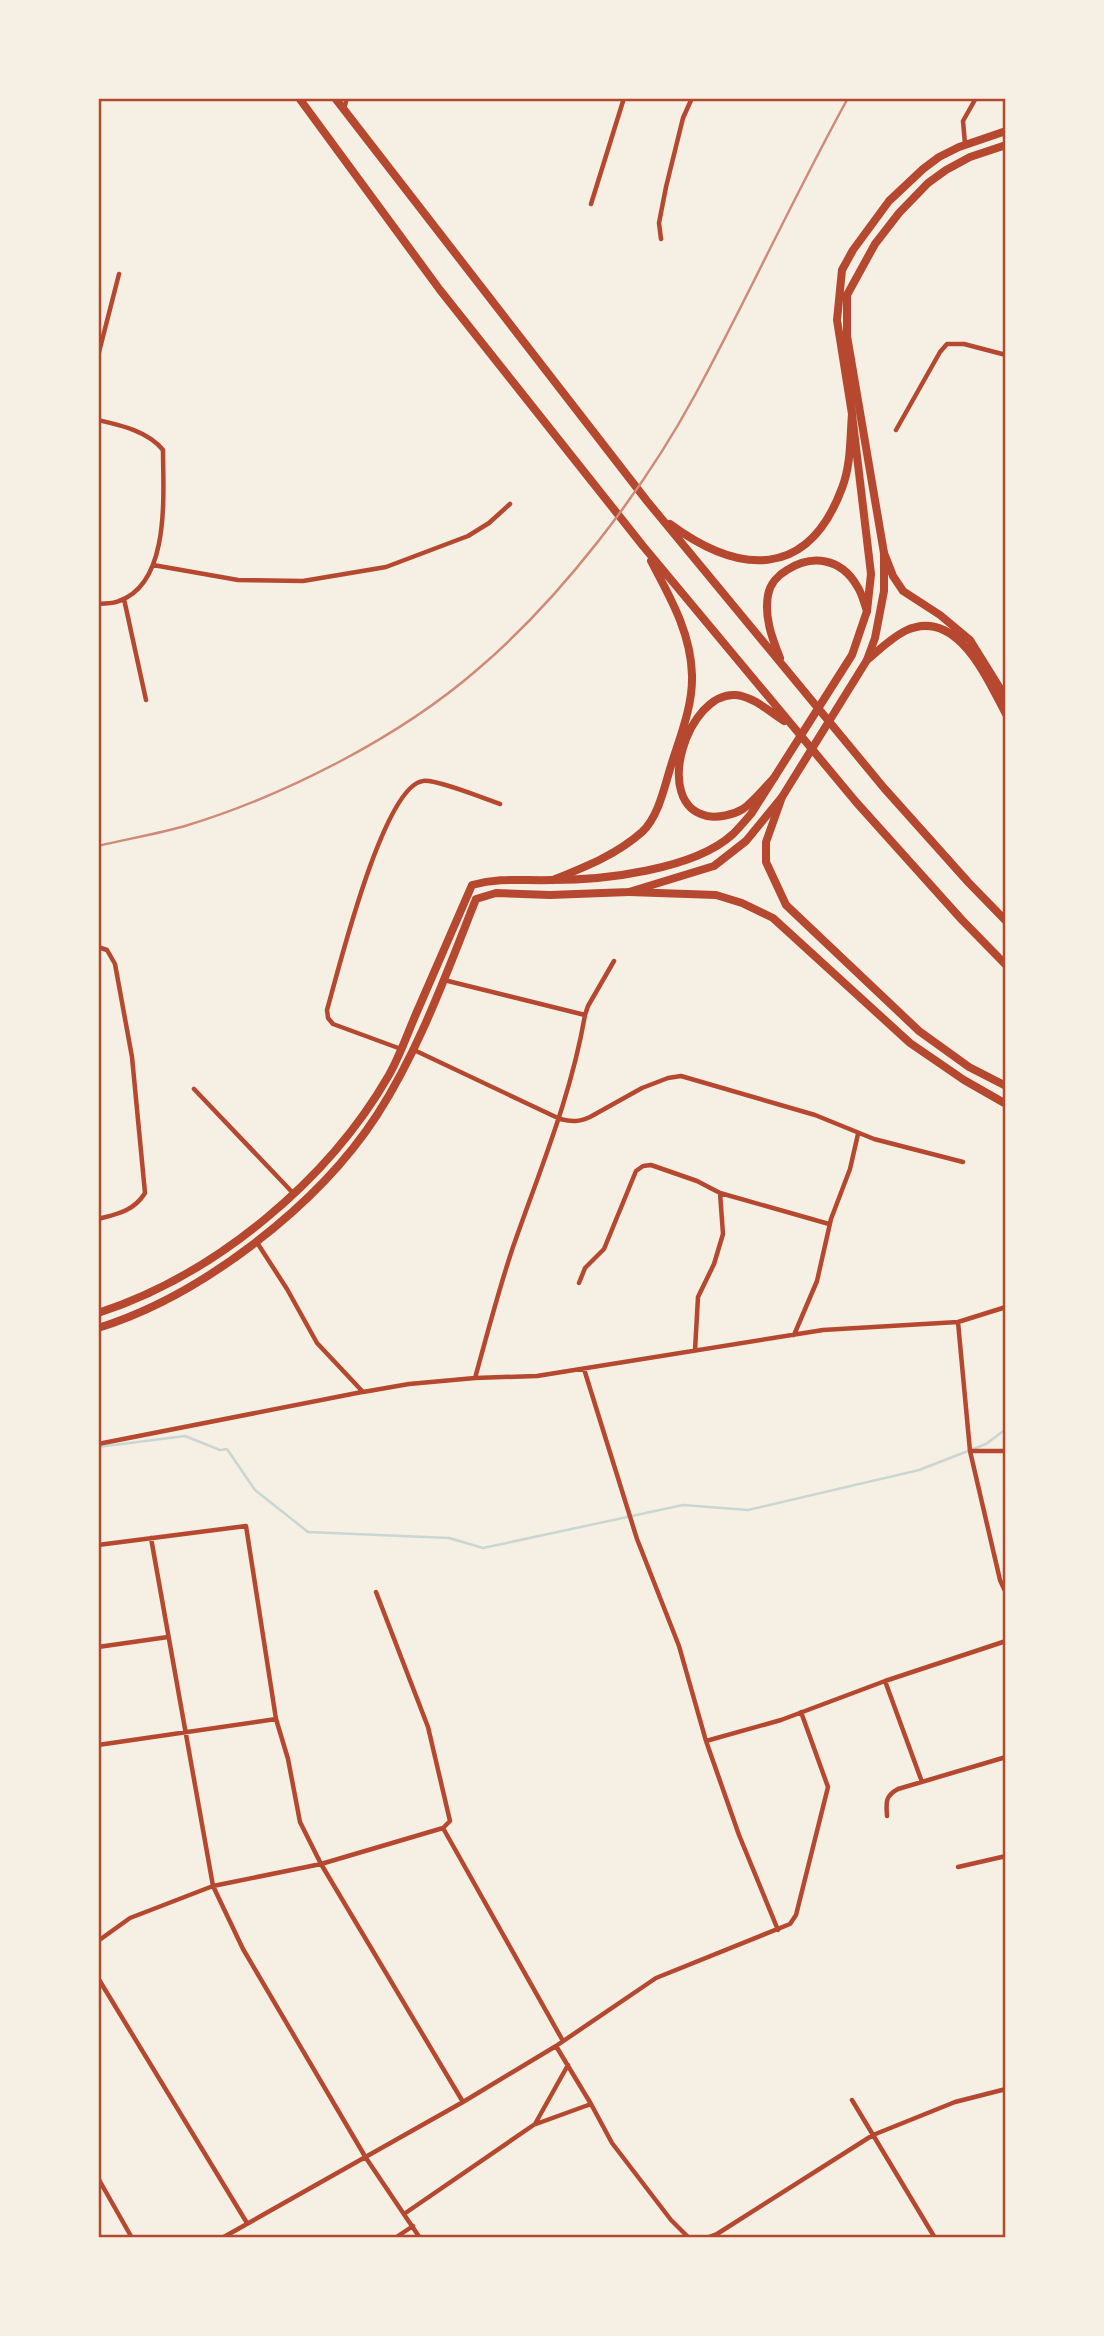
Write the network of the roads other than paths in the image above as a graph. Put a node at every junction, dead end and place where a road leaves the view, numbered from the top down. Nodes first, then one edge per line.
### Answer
1 (299, 98) edge
2 (335, 98) edge
3 (347, 98) edge
4 (624, 98) edge
5 (692, 98) edge
6 (976, 98) edge
7 (344, 110) junction
8 (1006, 131) edge
9 (965, 145) junction
10 (1006, 145) edge
11 (591, 204) dead end
12 (662, 239) dead end
13 (119, 274) dead end
14 (1006, 355) edge
15 (98, 356) edge
16 (852, 414) junction
17 (98, 420) edge
18 (896, 430) dead end
19 (510, 504) dead end
20 (660, 517) junction
21 (643, 546) junction
22 (884, 554) junction
23 (153, 565) junction
24 (124, 599) junction
25 (98, 604) edge
26 (867, 611) junction
27 (867, 660) junction
28 (782, 664) junction
29 (1006, 698) edge
30 (146, 700) dead end
31 (1006, 714) edge
32 (792, 726) junction
33 (774, 779) junction
34 (782, 797) junction
35 (500, 804) dead end
36 (553, 880) junction
37 (629, 892) junction
38 (1006, 920) edge
39 (98, 947) edge
40 (614, 961) dead end
41 (1006, 965) edge
42 (444, 980) junction
43 (585, 1015) junction
44 (401, 1049) junction
45 (414, 1050) junction
46 (1006, 1086) edge
47 (194, 1089) dead end
48 (1006, 1104) edge
49 (560, 1119) junction
50 (858, 1133) junction
51 (963, 1162) dead end
52 (293, 1193) junction
53 (720, 1193) junction
54 (98, 1219) edge
55 (829, 1224) junction
56 (256, 1241) junction
57 (579, 1283) dead end
58 (1006, 1307) edge
59 (98, 1312) edge
60 (958, 1322) junction
61 (98, 1328) edge
62 (794, 1335) junction
63 (695, 1350) junction
64 (584, 1369) junction
65 (475, 1378) junction
66 (363, 1392) junction
67 (98, 1444) edge
68 (970, 1451) junction
69 (1006, 1451) edge
70 (151, 1538) junction
71 (98, 1545) edge
72 (376, 1592) dead end
73 (1006, 1593) edge
74 (168, 1637) junction
75 (1006, 1641) edge
76 (98, 1647) edge
77 (886, 1681) junction
78 (801, 1712) junction
79 (276, 1719) junction
80 (185, 1731) junction
81 (706, 1741) junction
82 (98, 1745) edge
83 (1006, 1757) edge
84 (922, 1782) junction
85 (887, 1816) dead end
86 (443, 1828) junction
87 (1006, 1856) edge
88 (321, 1864) junction
89 (958, 1867) dead end
90 (213, 1886) junction
91 (778, 1930) junction
92 (98, 1941) edge
93 (98, 1978) edge
94 (563, 2041) junction
95 (556, 2046) junction
96 (568, 2065) junction
97 (1006, 2089) edge
98 (852, 2100) dead end
99 (463, 2102) junction
100 (591, 2104) junction
101 (535, 2124) junction
102 (873, 2135) junction
103 (366, 2158) junction
104 (98, 2178) edge
105 (404, 2214) junction
106 (247, 2223) junction
107 (413, 2226) junction
108 (132, 2238) edge
109 (222, 2238) edge
110 (395, 2238) edge
111 (420, 2238) edge
112 (689, 2238) edge
113 (706, 2238) edge
114 (935, 2238) edge

1 - 21 main road
2 - 7 main road
3 - 7 street
4 - 11 street
5 - 12 street
6 - 9 street
7 - 20 main road
8 - 9 main road
9 - 16 main road
10 - 22 main road
13 - 15 street
14 - 18 street
16 - 20 main road
16 - 26 main road
17 - 23 street
19 - 23 street
20 - 28 main road
21 - 32 main road
21 - 36 main road
22 - 27 main road
22 - 29 main road
23 - 24 street
24 - 25 street
24 - 30 street
26 - 28 main road
26 - 33 main road
27 - 31 main road
27 - 34 main road
28 - 38 main road
32 - 33 main road
32 - 41 main road
33 - 36 main road
34 - 37 main road
34 - 46 main road
35 - 44 street
36 - 44 main road
37 - 42 main road
37 - 48 main road
39 - 54 street
40 - 43 street
42 - 43 street
42 - 45 main road
43 - 49 street
44 - 52 main road
45 - 49 street
45 - 56 main road
47 - 52 street
49 - 50 street
49 - 65 street
50 - 51 street
50 - 55 street
52 - 59 main road
53 - 55 street
53 - 57 street
53 - 63 street
55 - 62 street
56 - 61 main road
56 - 66 street
58 - 60 street
60 - 62 street
60 - 68 street
62 - 63 street
63 - 64 street
64 - 65 street
64 - 81 street
65 - 66 street
66 - 67 street
68 - 69 street
68 - 73 street
70 - 71 street
70 - 74 street
70 - 79 street
72 - 86 street
74 - 76 street
74 - 80 street
75 - 77 street
77 - 78 street
77 - 84 street
78 - 81 street
78 - 91 street
79 - 80 street
79 - 88 street
80 - 82 street
80 - 90 street
81 - 91 street
83 - 84 street
84 - 85 street
86 - 88 street
86 - 94 street
87 - 89 street
88 - 90 street
88 - 99 street
90 - 92 street
90 - 103 street
91 - 94 street
93 - 106 street
94 - 95 street
95 - 96 street
95 - 99 street
96 - 100 street
96 - 101 street
97 - 102 street
98 - 102 street
99 - 103 street
100 - 101 street
100 - 112 street
101 - 105 street
102 - 113 street
102 - 114 street
103 - 105 street
103 - 106 street
104 - 108 street
105 - 107 street
106 - 109 street
107 - 110 street
107 - 111 street

